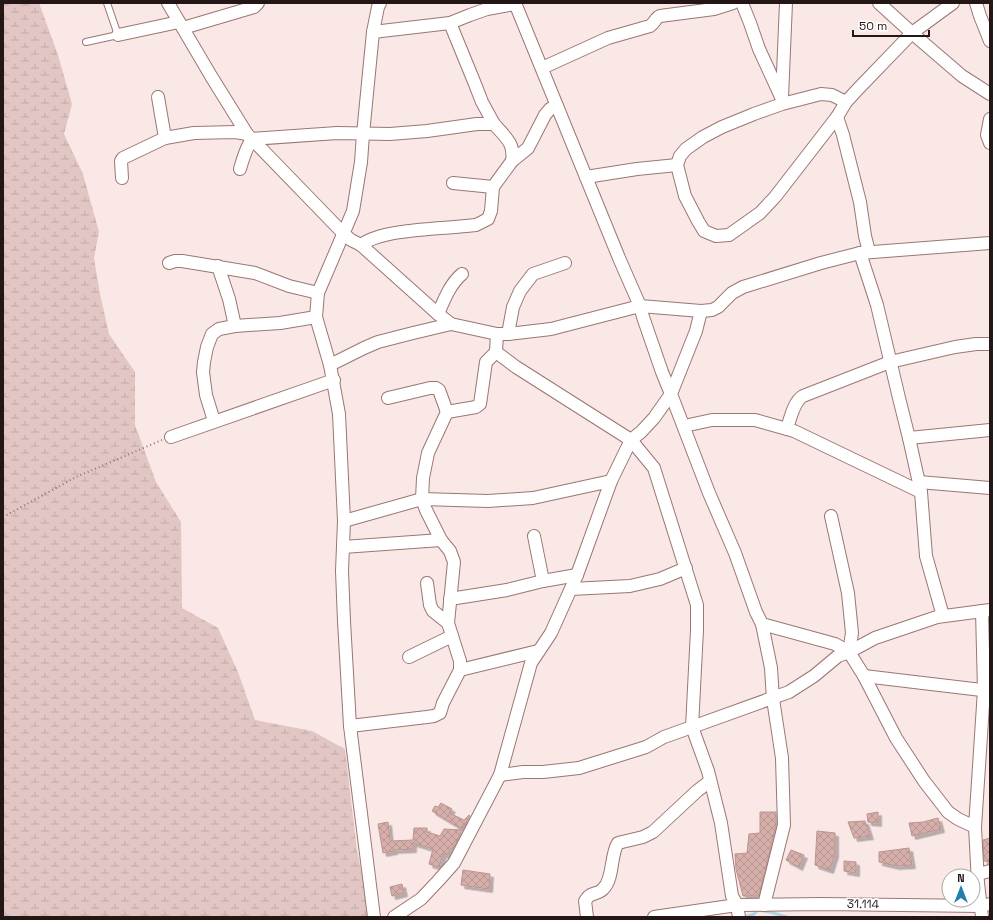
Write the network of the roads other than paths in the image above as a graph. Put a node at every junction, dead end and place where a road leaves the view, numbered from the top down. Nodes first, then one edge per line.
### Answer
1 (107, 3) edge
2 (168, 3) edge
3 (258, 3) edge
4 (380, 3) edge
5 (515, 3) edge
6 (733, 3) edge
7 (742, 3) edge
8 (786, 3) edge
9 (879, 3) edge
10 (952, 3) edge
11 (976, 3) edge
12 (450, 24) junction
13 (181, 25) junction
14 (373, 32) junction
15 (912, 33) junction
16 (118, 35) junction
17 (990, 41) edge
18 (86, 42) dead end
19 (542, 68) junction
20 (990, 94) edge
21 (158, 97) dead end
22 (782, 101) junction
23 (846, 102) junction
24 (557, 106) junction
25 (837, 117) junction
26 (990, 119) edge
27 (494, 124) junction
28 (363, 134) junction
29 (250, 136) junction
30 (165, 138) junction
31 (990, 143) edge
32 (512, 161) junction
33 (677, 165) junction
34 (240, 169) dead end
35 (586, 177) junction
36 (122, 178) dead end
37 (453, 183) dead end
38 (493, 187) junction
39 (344, 234) junction
40 (990, 242) edge
41 (361, 245) junction
42 (864, 252) junction
43 (169, 263) dead end
44 (565, 263) dead end
45 (218, 266) junction
46 (462, 274) dead end
47 (318, 293) junction
48 (640, 306) junction
49 (701, 311) junction
50 (438, 314) junction
51 (316, 316) junction
52 (451, 324) junction
53 (234, 326) junction
54 (503, 334) junction
55 (990, 344) edge
56 (496, 352) junction
57 (890, 362) junction
58 (330, 365) junction
59 (334, 380) junction
60 (671, 394) junction
61 (388, 398) dead end
62 (447, 412) junction
63 (214, 421) junction
64 (684, 426) junction
65 (787, 429) junction
66 (990, 430) edge
67 (171, 436) road end
68 (909, 438) junction
69 (631, 440) junction
70 (611, 481) junction
71 (920, 487) junction
72 (990, 488) edge
73 (422, 499) junction
74 (831, 516) dead end
75 (344, 521) junction
76 (534, 536) dead end
77 (442, 540) junction
78 (343, 547) junction
79 (686, 568) junction
80 (577, 575) junction
81 (543, 581) junction
82 (427, 583) dead end
83 (571, 589) junction
84 (450, 599) junction
85 (986, 610) edge
86 (943, 616) junction
87 (448, 623) junction
88 (762, 624) junction
89 (452, 636) junction
90 (538, 651) junction
91 (849, 652) junction
92 (409, 657) dead end
93 (460, 670) junction
94 (864, 676) junction
95 (987, 690) edge
96 (773, 699) junction
97 (350, 726) junction
98 (692, 727) junction
99 (500, 775) junction
100 (710, 781) junction
101 (975, 827) junction
102 (978, 868) edge
103 (981, 892) edge
104 (764, 905) junction
105 (984, 909) edge
106 (738, 911) edge
107 (374, 917) edge
108 (394, 917) edge
109 (587, 917) edge
110 (654, 917) edge

1 - 16 lane
2 - 13 street
3 - 13 street
4 - 14 street
5 - 12 street
5 - 19 street
6 - 19 street
7 - 22 street
8 - 22 street
9 - 15 street
10 - 15 street
11 - 17 street
12 - 14 street
12 - 27 street
13 - 16 street
13 - 29 street
14 - 28 street
15 - 20 street
15 - 23 street
16 - 18 lane
19 - 24 street
21 - 30 street
22 - 23 street
22 - 33 street
23 - 25 street
24 - 32 street
24 - 35 street
25 - 33 street
25 - 42 street
26 - 31 street
27 - 28 street
27 - 32 street
28 - 29 street
28 - 39 street
29 - 30 street
29 - 34 street
29 - 39 street
30 - 36 street
32 - 38 street
33 - 35 street
35 - 48 street
37 - 38 street
38 - 41 street
39 - 41 street
39 - 47 street
40 - 42 street
41 - 50 street
42 - 49 street
42 - 57 street
43 - 45 street
44 - 54 street
45 - 47 street
45 - 53 street
46 - 50 street
47 - 51 street
48 - 49 street
48 - 54 street
48 - 60 street
49 - 60 street
50 - 52 street
51 - 53 street
51 - 58 street
52 - 54 street
52 - 58 street
53 - 63 street
54 - 56 street
55 - 57 street
56 - 62 street
56 - 69 street
57 - 65 street
57 - 68 street
58 - 59 street
59 - 63 street
59 - 75 street
60 - 64 street
60 - 69 street
61 - 62 street
62 - 73 street
63 - 67 street
64 - 65 street
64 - 88 street
65 - 71 street
66 - 68 street
68 - 71 street
69 - 70 street
69 - 79 street
70 - 73 street
70 - 80 street
71 - 72 street
71 - 86 street
73 - 75 street
73 - 77 street
74 - 91 street
75 - 78 street
76 - 81 street
77 - 78 street
77 - 84 street
78 - 97 street
79 - 83 street
79 - 98 street
80 - 81 street
80 - 83 street
81 - 84 street
82 - 87 street
83 - 90 street
84 - 87 street
85 - 86 street
85 - 95 street
86 - 91 street
87 - 89 street
88 - 91 street
88 - 96 street
89 - 92 street
89 - 93 street
90 - 93 street
90 - 99 street
91 - 94 street
91 - 96 street
93 - 97 street
94 - 95 street
94 - 101 street
95 - 101 street
96 - 98 street
96 - 104 street
97 - 107 street
98 - 99 street
98 - 100 street
99 - 108 street
100 - 106 street
100 - 109 street
101 - 102 street
103 - 105 street
104 - 105 street, 31.114
104 - 106 street, 31.114
106 - 110 street, 31.114

